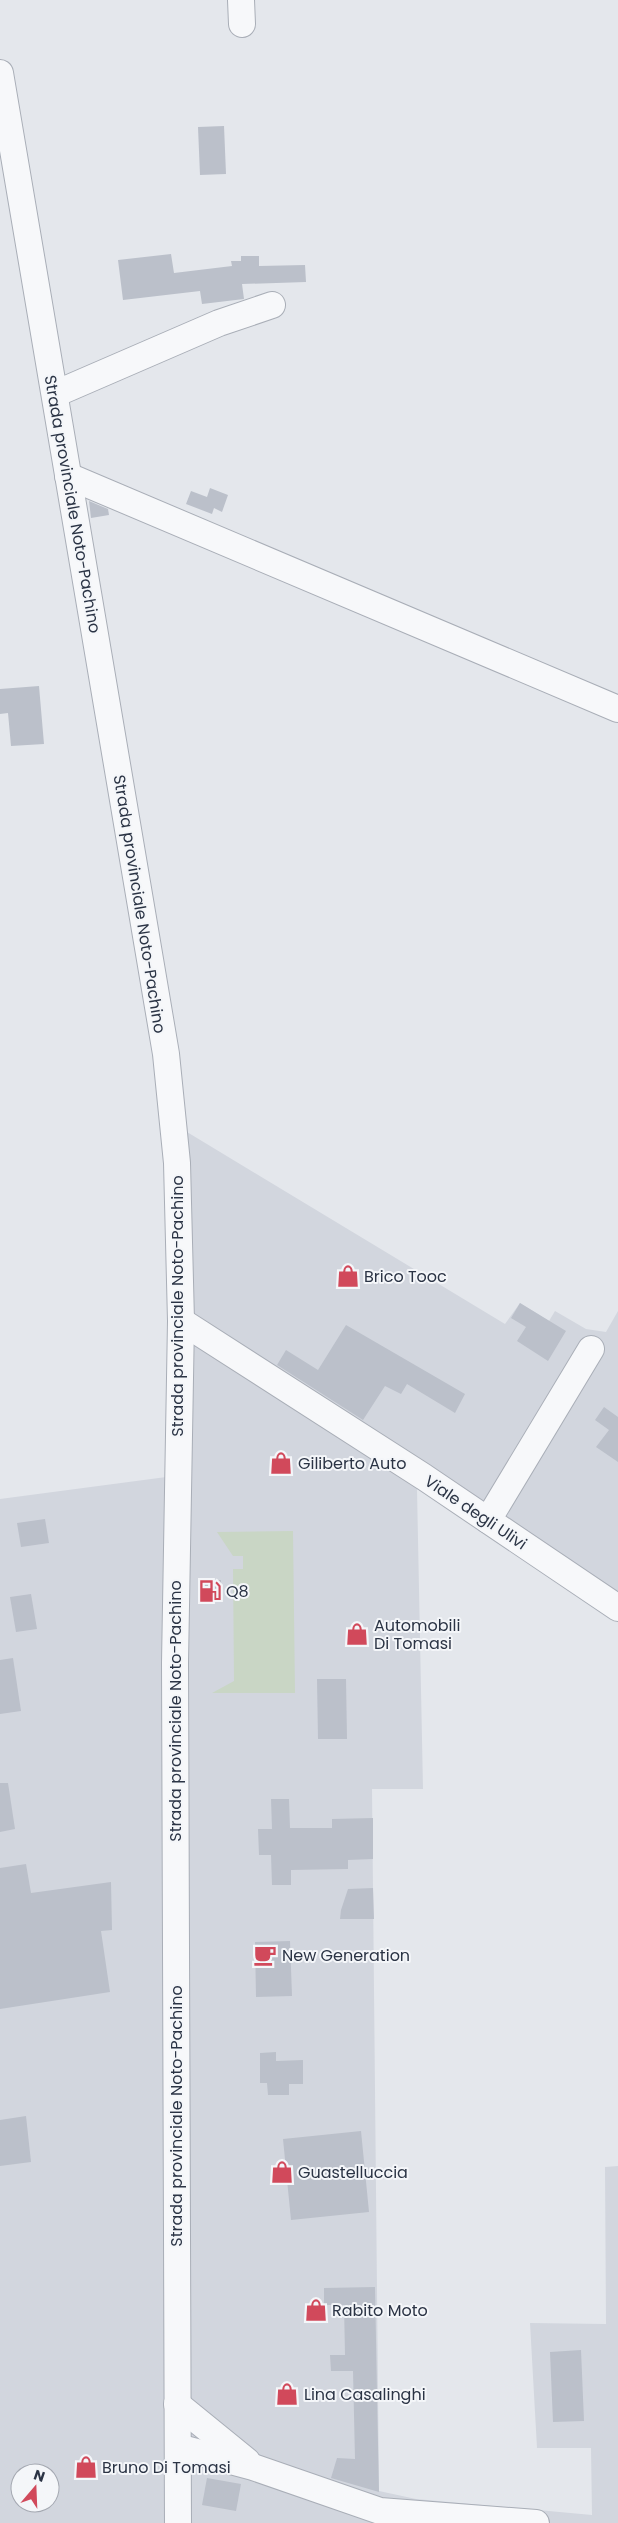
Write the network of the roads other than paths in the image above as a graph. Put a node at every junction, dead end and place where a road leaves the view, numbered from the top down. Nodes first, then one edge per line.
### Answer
1 (0, 73) edge
2 (272, 305) dead end
3 (55, 394) junction
4 (68, 476) junction
5 (618, 708) edge
6 (181, 1321) junction
7 (591, 1349) dead end
8 (488, 1520) junction
9 (618, 1608) edge
10 (177, 2404) junction
11 (178, 2447) junction
12 (253, 2467) junction
13 (178, 2523) edge
14 (536, 2523) edge

1 - 3 street, Strada provinciale Noto-Pachino
2 - 3 street
3 - 4 street, Strada provinciale Noto-Pachino
4 - 5 street
4 - 6 street, Strada provinciale Noto-Pachino
6 - 8 street, Viale degli Ulivi
6 - 10 street, Strada provinciale Noto-Pachino
7 - 8 street
8 - 9 street, Viale degli Ulivi
10 - 11 street, Strada provinciale Noto-Pachino
10 - 12 street
11 - 12 street
11 - 13 street, Strada provinciale Noto-Pachino
12 - 14 street

